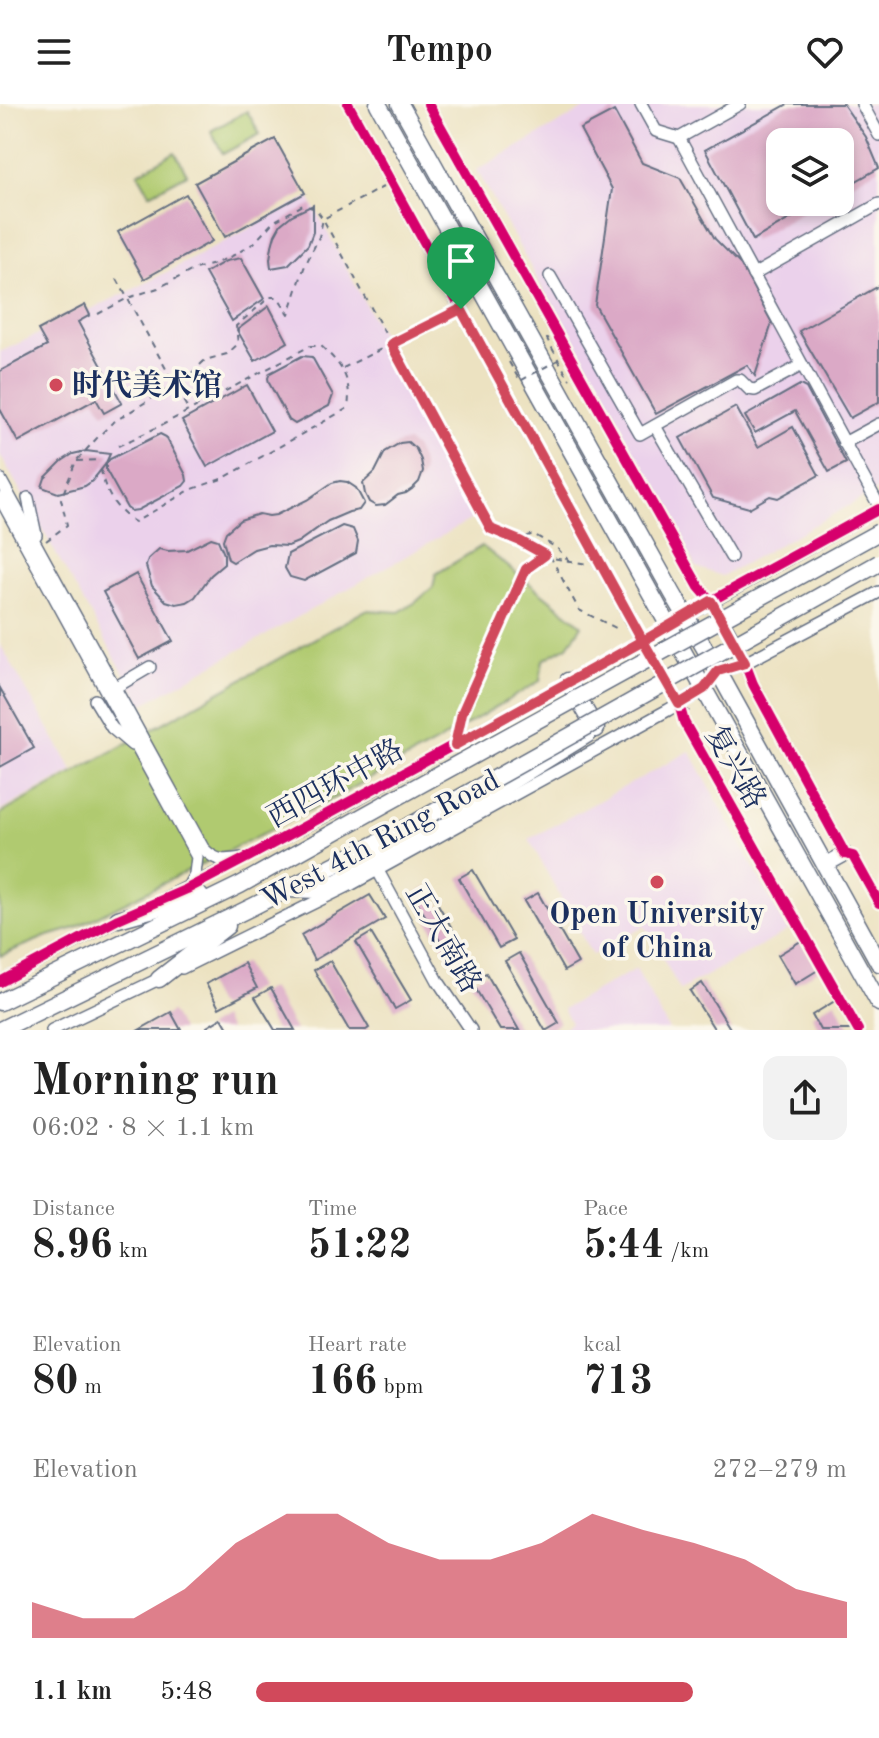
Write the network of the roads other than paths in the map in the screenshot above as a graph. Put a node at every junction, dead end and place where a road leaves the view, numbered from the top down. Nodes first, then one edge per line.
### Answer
1 (348, 104) edge
2 (378, 104) edge
3 (400, 104) edge
4 (428, 104) edge
5 (641, 104) edge
6 (740, 104) edge
7 (862, 104) edge
8 (879, 135) edge
9 (679, 138) junction
10 (879, 204) edge
11 (753, 275) junction
12 (550, 276) dead end
13 (802, 365) junction
14 (879, 424) edge
15 (655, 426) junction
16 (844, 443) junction
17 (0, 479) edge
18 (0, 498) edge
19 (28, 498) dead end
20 (879, 508) edge
21 (879, 532) edge
22 (39, 547) junction
23 (731, 557) dead end
24 (879, 563) edge
25 (879, 592) edge
26 (711, 601) junction
27 (687, 615) junction
28 (668, 625) junction
29 (643, 641) junction
30 (745, 663) junction
31 (150, 667) dead end
32 (718, 671) junction
33 (568, 681) junction
34 (700, 682) junction
35 (116, 687) junction
36 (95, 700) dead end
37 (596, 729) junction
38 (141, 752) junction
39 (845, 854) joint
40 (250, 856) junction
41 (825, 865) junction
42 (377, 869) junction
43 (240, 885) junction
44 (187, 889) junction
45 (286, 889) junction
46 (254, 906) junction
47 (118, 919) junction
48 (879, 963) edge
49 (159, 979) junction
50 (0, 982) edge
51 (0, 1002) edge
52 (879, 1003) edge
53 (0, 1030) edge
54 (52, 1030) edge
55 (471, 1030) edge

1 - 29 street
2 - 28 highway
3 - 27 highway
4 - 26 street
5 - 9 street
6 - 9 street
7 - 8 street
9 - 11 street
10 - 11 street
11 - 13 street
12 - 15 street
13 - 15 street
13 - 16 street
14 - 16 street
15 - 23 street
16 - 20 street
17 - 22 street
18 - 38 street
19 - 22 street
20 - 26 street
21 - 43 highway, 西四环中路, bridge
22 - 35 street
24 - 45 highway, bridge
25 - 30 street
26 - 27 street, 西四环中路
26 - 30 street, 复兴路
27 - 28 street, 西四环中路
27 - 32 highway
28 - 29 street, 西四环中路
28 - 34 highway
29 - 33 street, 西四环中路
30 - 32 street
30 - 39 street, 复兴路
31 - 35 street
32 - 34 highway
32 - 41 highway
33 - 37 highway
33 - 40 street, 西四环中路
34 - 37 highway
34 - 42 street, West 4th Ring Road
34 - 52 highway
35 - 40 street
36 - 38 street
37 - 45 highway
38 - 44 street
39 - 41 main road
40 - 44 street, 西四环中路
41 - 48 highway
42 - 49 street, West 4th Ring Road
42 - 55 street, 正大南路
43 - 47 highway
43 - 51 highway, 西四环中路
44 - 47 street, 西四环中路
45 - 46 highway
46 - 49 highway
46 - 53 highway
47 - 50 street, 西四环中路
49 - 54 street, West 4th Ring Road

